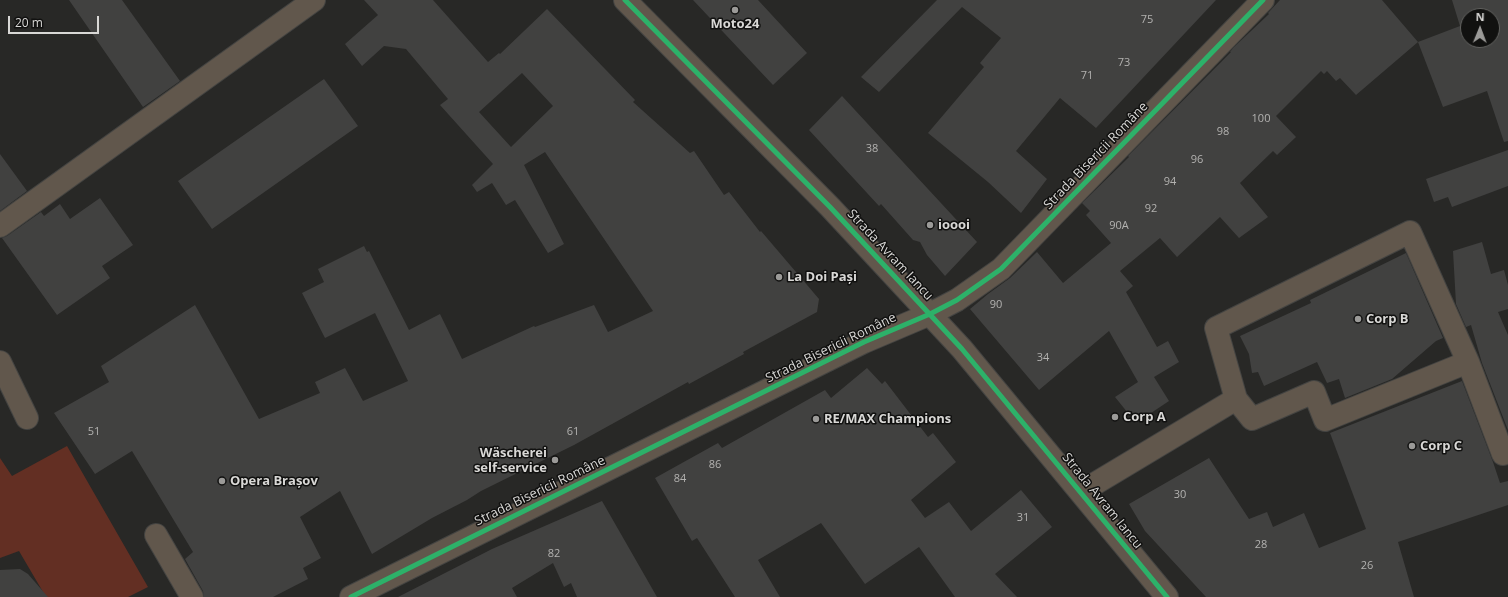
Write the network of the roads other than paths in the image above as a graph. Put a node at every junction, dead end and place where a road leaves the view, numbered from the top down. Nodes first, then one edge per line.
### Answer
1 (314, 0) edge
2 (625, 0) edge
3 (1263, 0) edge
4 (0, 226) edge
5 (930, 314) junction
6 (0, 362) edge
7 (1468, 362) junction
8 (1236, 400) junction
9 (27, 418) dead end
10 (1503, 454) dead end
11 (1081, 492) junction
12 (156, 535) dead end
13 (192, 597) edge
14 (351, 597) edge
15 (1167, 597) edge

1 - 4 street
2 - 5 street, Strada Avram Iancu
3 - 5 street, Strada Bisericii Române
5 - 11 street, Strada Avram Iancu
5 - 14 street, Strada Bisericii Române
6 - 9 street
7 - 8 street
7 - 8 street
7 - 10 street
8 - 11 street
11 - 15 street, Strada Avram Iancu
12 - 13 street

